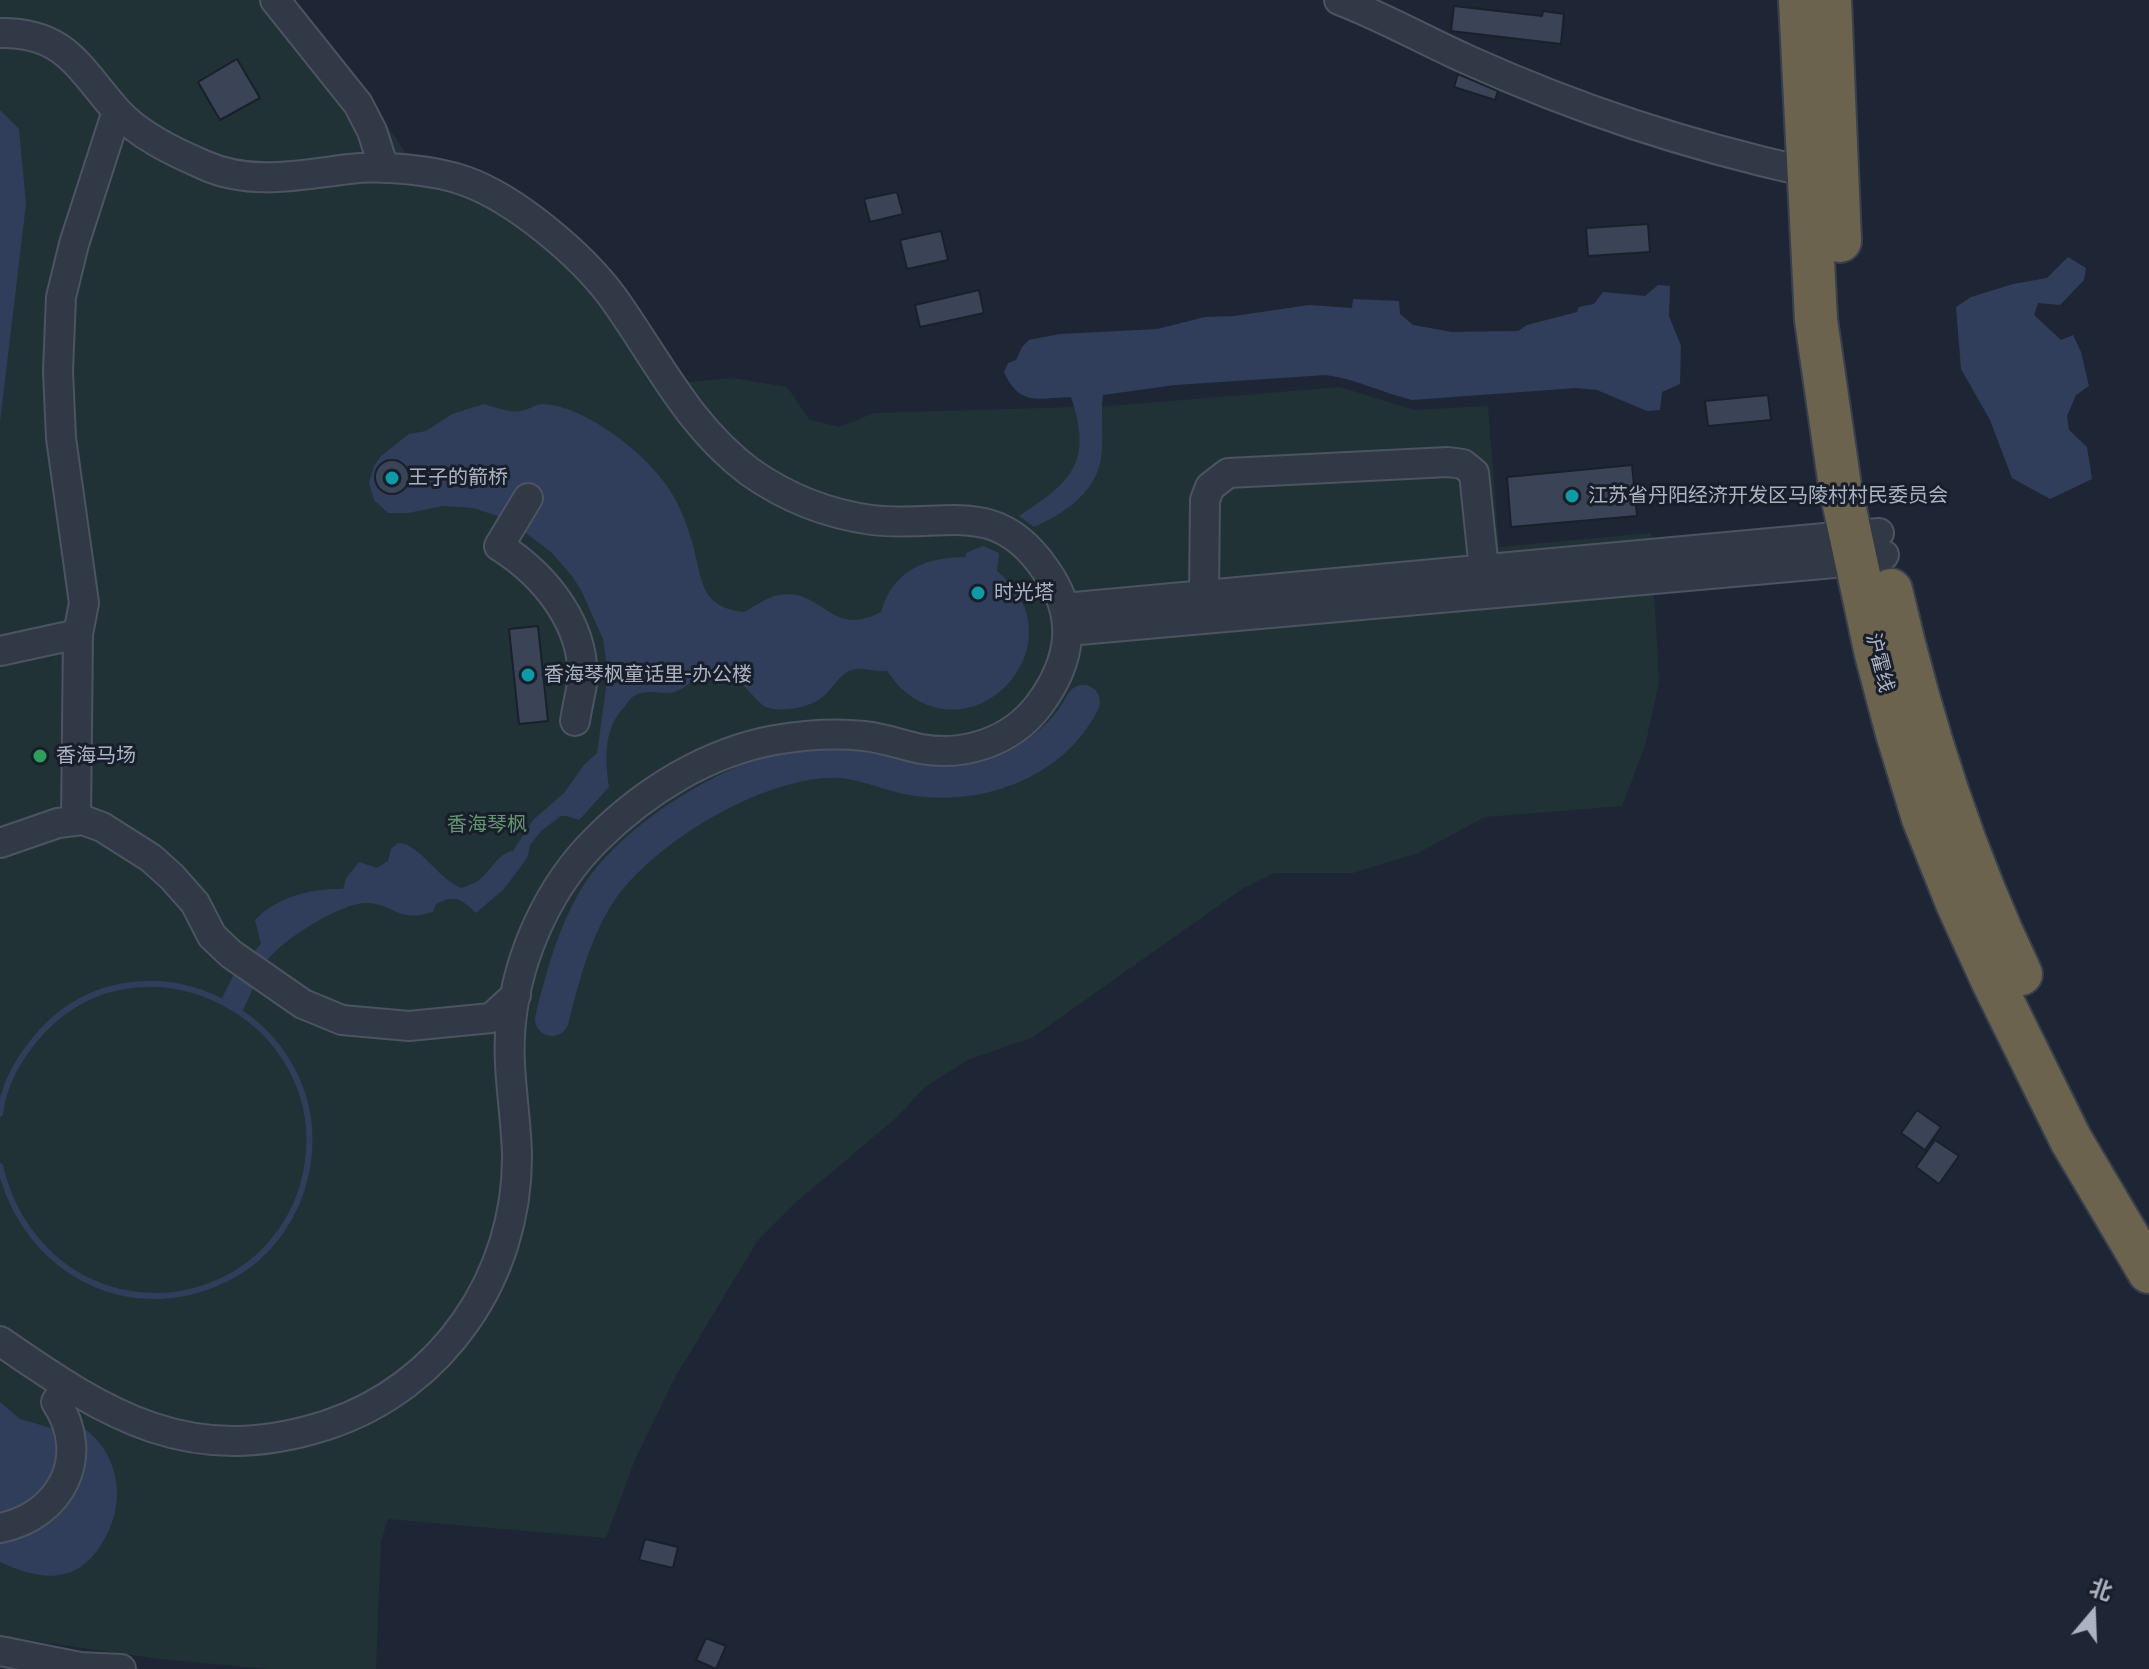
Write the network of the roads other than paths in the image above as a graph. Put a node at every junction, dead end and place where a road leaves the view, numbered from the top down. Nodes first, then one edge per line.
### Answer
1 (275, 0) edge
2 (1339, 0) edge
3 (1800, 0) edge
4 (1830, 0) edge
5 (0, 33) edge
6 (117, 111) junction
7 (384, 168) junction
8 (1807, 172) junction
9 (528, 498) dead end
10 (1867, 546) junction
11 (1484, 570) junction
12 (1204, 595) junction
13 (1066, 619) junction
14 (78, 634) junction
15 (0, 651) edge
16 (575, 721) dead end
17 (76, 821) junction
18 (0, 843) edge
19 (516, 995) junction
20 (2149, 1215) edge
21 (2149, 1272) edge
22 (0, 1341) edge
23 (66, 1387) junction
24 (0, 1528) edge
25 (0, 1651) edge
26 (121, 1669) edge

1 - 7 street
2 - 8 street
3 - 8 highway, 沪霍线
4 - 10 highway, 沪霍线
5 - 6 street
6 - 7 street
6 - 14 street
7 - 13 street
8 - 10 highway, 沪霍线
9 - 16 street
10 - 11 street
10 - 13 street
10 - 20 highway, 沪霍线
10 - 21 highway, 沪霍线
11 - 12 street
11 - 12 street
12 - 13 street
13 - 19 street
14 - 15 street
14 - 17 street
17 - 18 street
17 - 19 street
19 - 23 street
22 - 23 street
23 - 24 street
25 - 26 street

